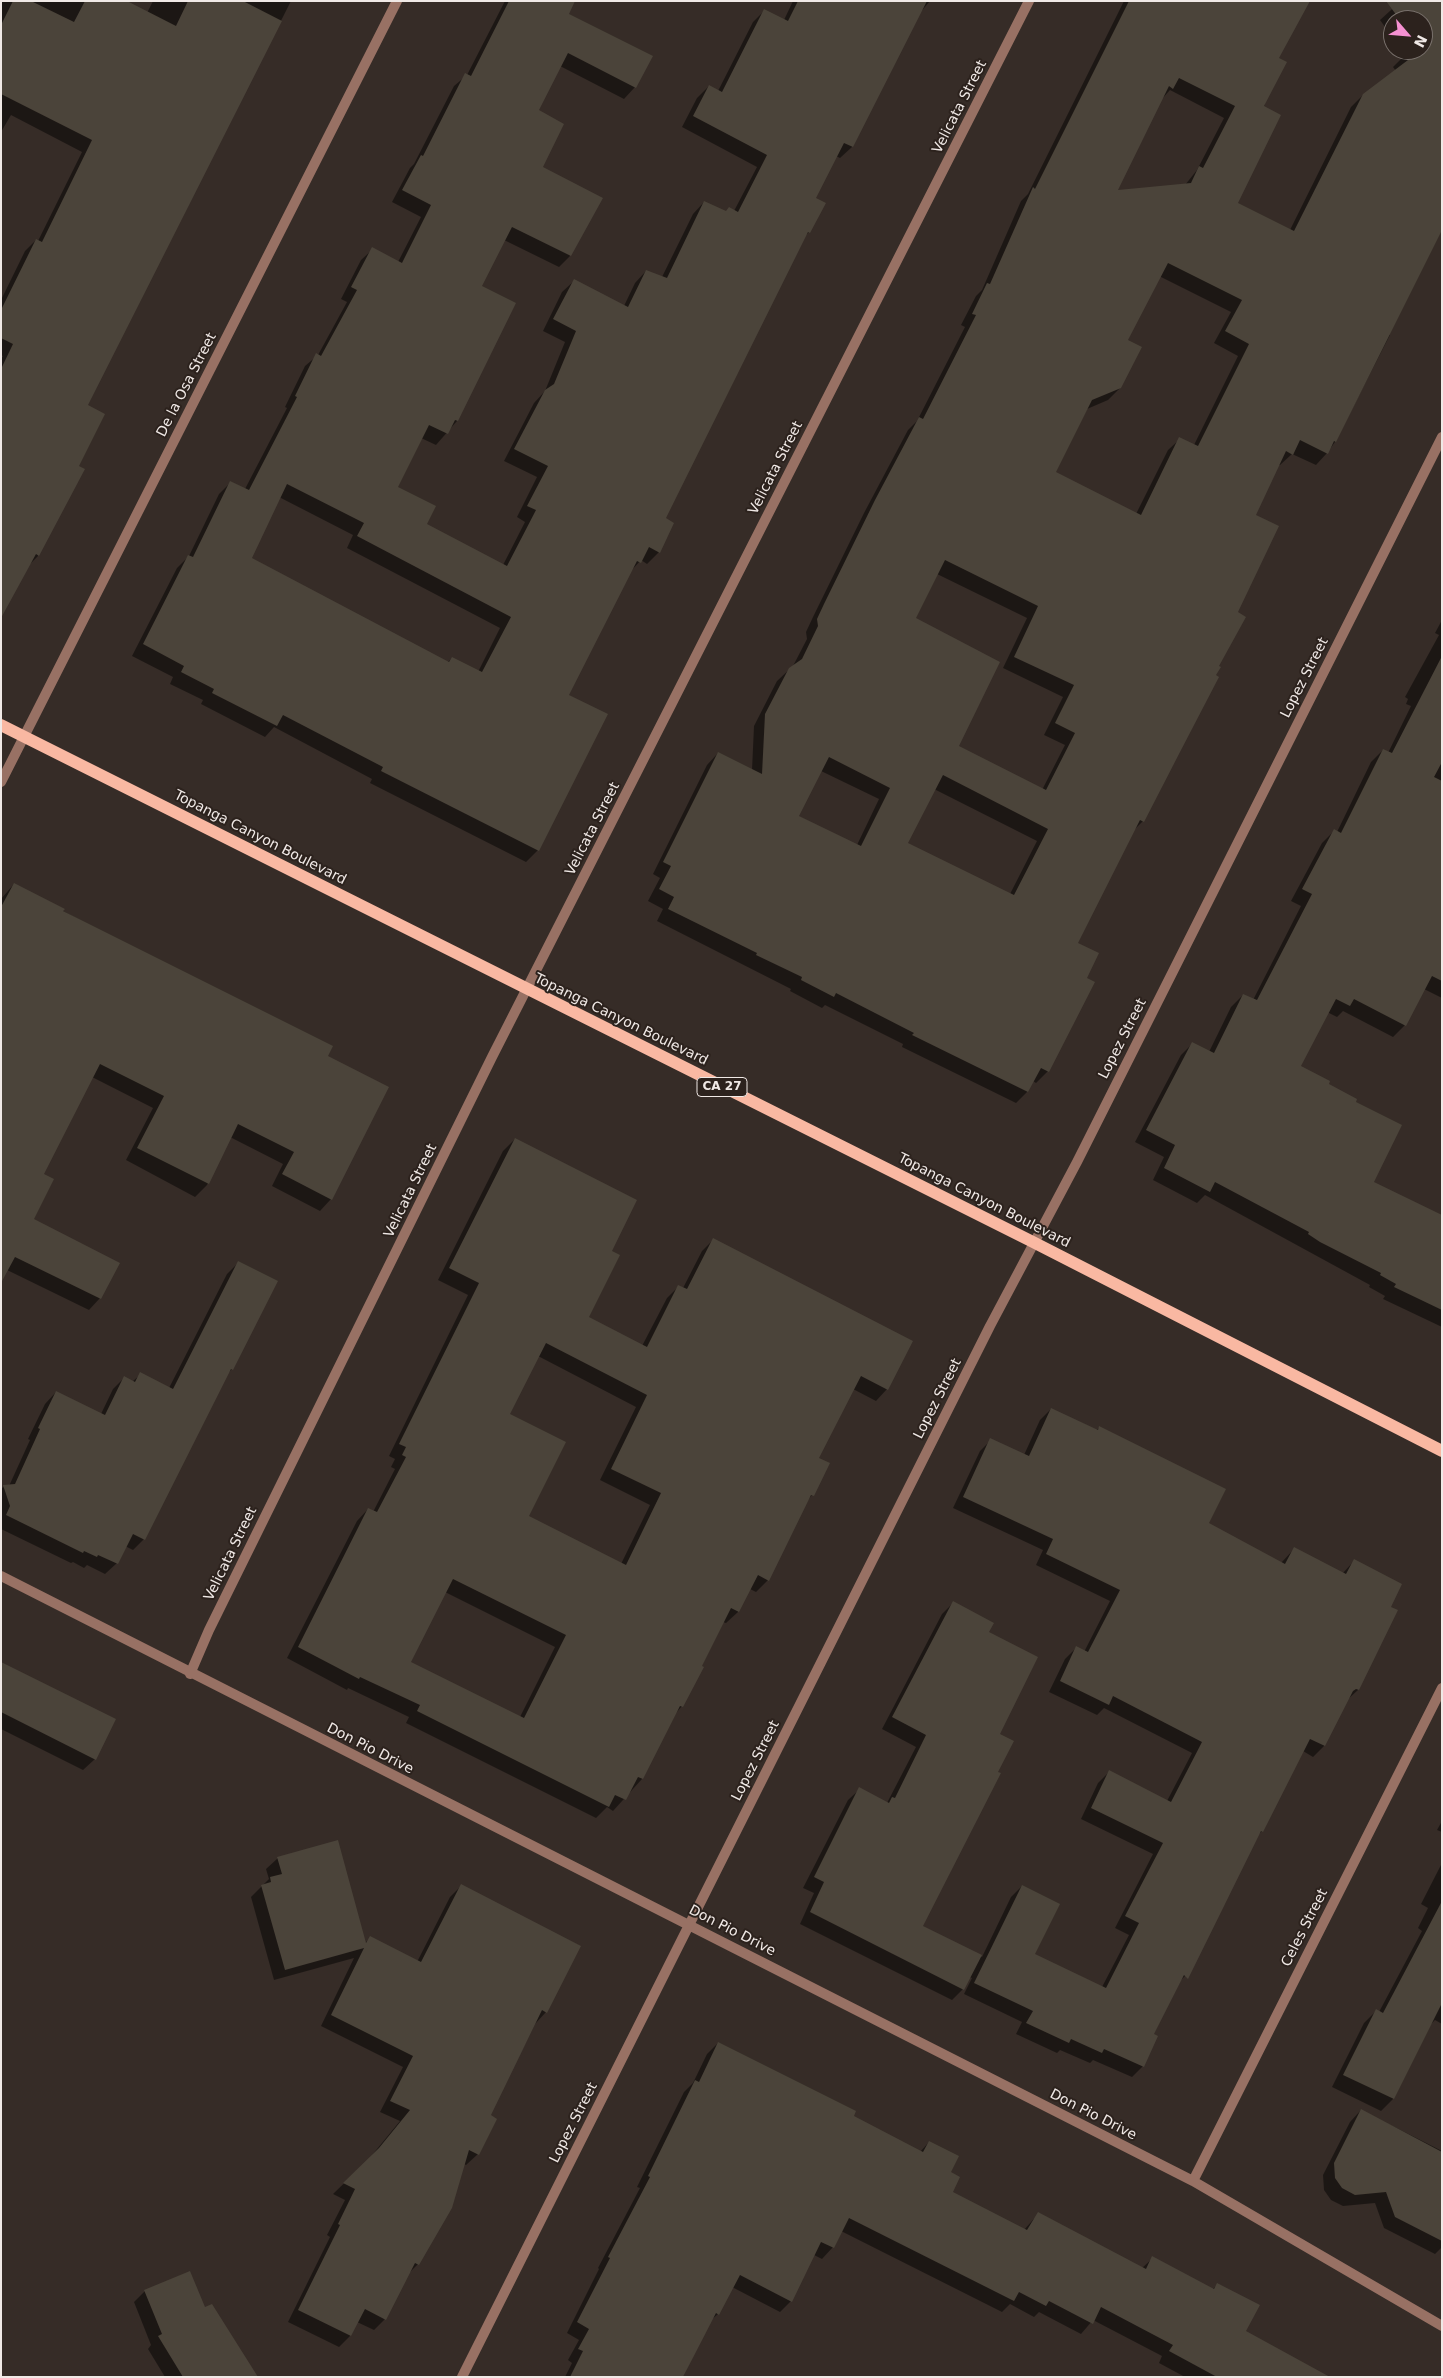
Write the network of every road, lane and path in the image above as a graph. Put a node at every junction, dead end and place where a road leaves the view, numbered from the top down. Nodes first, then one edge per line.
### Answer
1 (397, 1) edge
2 (1029, 1) edge
3 (1442, 436) edge
4 (1, 725) edge
5 (25, 737) junction
6 (1, 782) edge
7 (528, 990) junction
8 (1033, 1242) junction
9 (1442, 1451) edge
10 (1, 1576) edge
11 (190, 1674) junction
12 (1442, 1688) edge
13 (689, 1924) junction
14 (1193, 2181) junction
15 (1442, 2326) edge
16 (462, 2377) edge

1 - 5 street, De la Osa Street
2 - 7 street, Velicata Street
3 - 8 street, Lopez Street
4 - 5 main road, Topanga Canyon Boulevard / CA 27
5 - 6 street, De la Osa Street
5 - 7 main road, Topanga Canyon Boulevard / CA 27
7 - 8 main road, Topanga Canyon Boulevard / CA 27
7 - 11 street, Velicata Street
8 - 9 main road, Topanga Canyon Boulevard / CA 27
8 - 13 street, Lopez Street
10 - 11 street, Don Pio Drive
11 - 13 street, Don Pio Drive
12 - 14 street, Celes Street
13 - 14 street, Don Pio Drive
13 - 16 street, Lopez Street
14 - 15 street, Don Pio Drive

